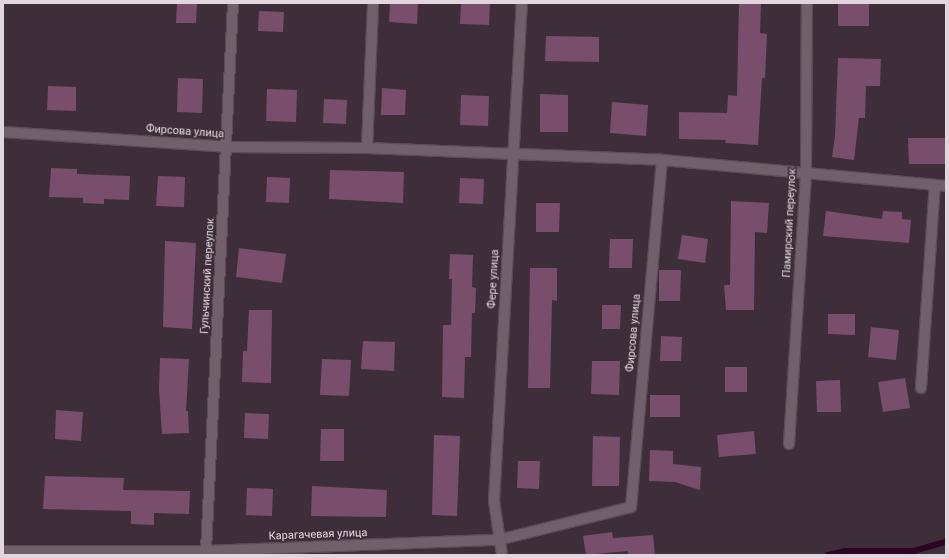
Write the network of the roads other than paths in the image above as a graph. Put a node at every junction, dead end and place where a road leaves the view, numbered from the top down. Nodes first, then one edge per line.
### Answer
1 (234, 3) edge
2 (373, 3) edge
3 (522, 3) edge
4 (807, 3) edge
5 (3, 132) edge
6 (226, 147) junction
7 (367, 148) junction
8 (513, 153) junction
9 (662, 160) junction
10 (806, 172) junction
11 (935, 185) junction
12 (946, 186) edge
13 (921, 388) dead end
14 (789, 444) dead end
15 (631, 507) joint
16 (498, 540) junction
17 (206, 550) junction
18 (3, 551) edge
19 (502, 555) edge

1 - 6 street, Гульчинский переулок
2 - 7 street
3 - 8 street, Фере улица
4 - 10 street, Памирский переулок
5 - 6 street, Фирсова улица
6 - 7 street, Фирсова улица
6 - 17 street, Гульчинский переулок
7 - 8 street, Фирсова улица
8 - 9 street, Фирсова улица
8 - 16 street, Фере улица
9 - 10 street, Фирсова улица
9 - 15 street, Фирсова улица
10 - 11 street, Фирсова улица
10 - 14 street, Памирский переулок
11 - 12 street, Фирсова улица
11 - 13 street
15 - 16 street, Карагачевая улица
16 - 17 street, Карагачевая улица
16 - 19 street, Фере улица
17 - 18 street, Карагачевая улица

